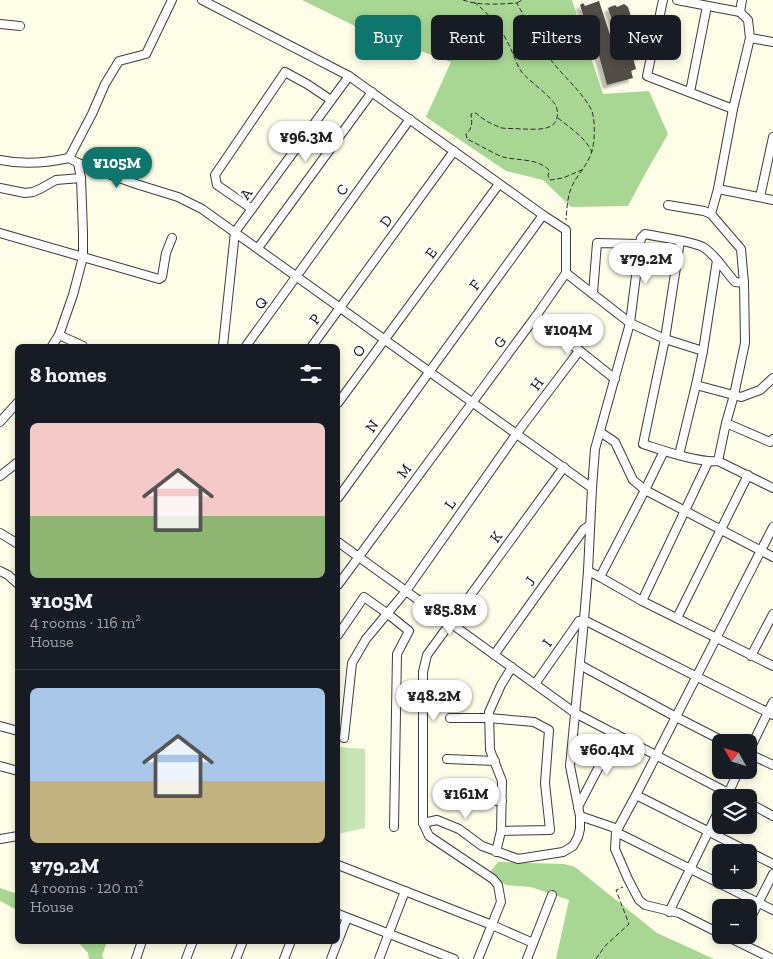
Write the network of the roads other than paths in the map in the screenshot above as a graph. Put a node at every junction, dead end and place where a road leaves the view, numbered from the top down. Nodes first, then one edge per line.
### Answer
1 (172, 0) edge
2 (202, 0) edge
3 (663, 0) edge
4 (677, 0) edge
5 (742, 0) edge
6 (702, 3) edge
7 (740, 12) junction
8 (0, 24) edge
9 (20, 26) dead end
10 (750, 38) junction
11 (773, 42) edge
12 (349, 76) junction
13 (372, 92) junction
14 (690, 92) junction
15 (331, 100) junction
16 (733, 109) junction
17 (410, 119) junction
18 (773, 137) edge
19 (454, 152) junction
20 (69, 158) junction
21 (0, 160) edge
22 (78, 163) junction
23 (81, 178) junction
24 (499, 184) junction
25 (0, 188) edge
26 (718, 189) junction
27 (760, 197) junction
28 (773, 200) edge
29 (668, 205) dead end
30 (252, 209) junction
31 (711, 214) junction
32 (543, 215) junction
33 (235, 232) junction
34 (0, 233) edge
35 (172, 238) dead end
36 (680, 241) junction
37 (640, 244) junction
38 (258, 248) junction
39 (83, 257) junction
40 (717, 260) junction
41 (566, 273) junction
42 (297, 276) junction
43 (744, 283) junction
44 (593, 293) junction
45 (341, 307) junction
46 (536, 316) junction
47 (630, 323) junction
48 (60, 335) junction
49 (385, 339) junction
50 (665, 339) junction
51 (53, 344) edge
52 (80, 344) edge
53 (223, 344) edge
54 (247, 344) edge
55 (313, 344) edge
56 (579, 351) junction
57 (703, 351) junction
58 (430, 371) junction
59 (773, 378) edge
60 (615, 379) junction
61 (696, 385) junction
62 (734, 395) junction
63 (340, 400) edge
64 (472, 402) junction
65 (14, 412) edge
66 (0, 422) edge
67 (726, 423) junction
68 (600, 432) junction
69 (517, 433) junction
70 (773, 439) edge
71 (664, 451) junction
72 (679, 455) junction
73 (718, 461) junction
74 (708, 462) junction
75 (15, 464) edge
76 (564, 467) junction
77 (748, 475) junction
78 (0, 476) edge
79 (592, 488) junction
80 (773, 488) edge
81 (645, 490) junction
82 (340, 495) edge
83 (685, 511) junction
84 (589, 526) junction
85 (773, 527) edge
86 (721, 530) junction
87 (0, 534) edge
88 (15, 542) edge
89 (340, 544) edge
90 (762, 551) junction
91 (358, 557) junction
92 (773, 557) edge
93 (0, 571) edge
94 (588, 571) junction
95 (600, 577) junction
96 (15, 581) edge
97 (340, 582) edge
98 (406, 591) junction
99 (642, 601) junction
100 (388, 614) junction
101 (773, 614) edge
102 (677, 618) junction
103 (584, 620) junction
104 (450, 623) junction
105 (340, 631) edge
106 (717, 638) junction
107 (494, 654) junction
108 (751, 656) junction
109 (580, 665) junction
110 (773, 666) edge
111 (512, 667) junction
112 (697, 678) junction
113 (535, 684) junction
114 (773, 702) edge
115 (575, 713) junction
116 (770, 714) edge
117 (676, 717) junction
118 (450, 718) dead end
119 (489, 718) junction
120 (0, 726) edge
121 (15, 731) edge
122 (616, 734) junction
123 (712, 735) edge
124 (758, 736) edge
125 (344, 738) dead end
126 (656, 755) junction
127 (758, 758) edge
128 (447, 759) dead end
129 (494, 761) junction
130 (773, 765) edge
131 (0, 766) edge
132 (15, 770) edge
133 (716, 789) edge
134 (636, 795) junction
135 (449, 799) dead end
136 (502, 801) junction
137 (757, 807) edge
138 (578, 808) junction
139 (580, 816) junction
140 (773, 816) edge
141 (423, 823) junction
142 (712, 826) edge
143 (394, 827) dead end
144 (501, 831) junction
145 (616, 832) junction
146 (709, 832) junction
147 (15, 836) edge
148 (0, 839) edge
149 (496, 852) junction
150 (773, 864) edge
151 (340, 866) edge
152 (690, 869) junction
153 (773, 874) edge
154 (405, 891) junction
155 (552, 895) dead end
156 (758, 903) junction
157 (773, 910) edge
158 (669, 912) junction
159 (340, 915) edge
160 (347, 918) junction
161 (492, 925) junction
162 (712, 929) edge
163 (389, 934) junction
164 (340, 936) edge
165 (533, 943) junction
166 (141, 944) edge
167 (192, 944) edge
168 (242, 944) edge
169 (289, 944) edge
170 (337, 944) edge
171 (749, 944) edge
172 (433, 951) junction
173 (136, 959) edge
174 (186, 959) edge
175 (236, 959) edge
176 (284, 959) edge
177 (331, 959) edge
178 (379, 959) edge
179 (430, 959) edge
180 (454, 959) edge
181 (478, 959) edge
182 (527, 959) edge
183 (773, 959) edge

1 - 20 street
2 - 12 street
3 - 14 street
4 - 6 street
5 - 7 street
6 - 7 street
6 - 14 street
7 - 10 street
8 - 9 street
10 - 11 street
10 - 16 street
12 - 13 street
12 - 15 street, A
13 - 17 street
13 - 38 street
14 - 16 street
15 - 30 street, A
15 - 30 street
16 - 26 street
17 - 19 street
17 - 42 street, C
18 - 27 street
19 - 24 street
19 - 45 street, D
20 - 21 street
20 - 22 street
22 - 23 street
22 - 33 street
23 - 25 street
23 - 39 street
24 - 32 street
24 - 49 street, E
26 - 27 street
26 - 31 street
27 - 28 street
29 - 31 street
30 - 33 street, A
31 - 43 street
32 - 41 street
32 - 58 street, F
33 - 38 street
33 - 53 street
34 - 39 street
35 - 39 street
36 - 37 street
36 - 40 street
36 - 50 street
37 - 44 street
37 - 47 street
38 - 42 street
39 - 48 street
40 - 43 street
40 - 57 street
41 - 44 street
41 - 46 street, G
42 - 45 street
42 - 54 street, Q
43 - 62 street
44 - 47 street
45 - 49 street
45 - 55 street, P
46 - 56 street
46 - 64 street, G
47 - 50 street
47 - 60 street
48 - 51 street
48 - 52 street
49 - 58 street
49 - 63 street, O
50 - 57 street
50 - 71 street
56 - 60 street
56 - 69 street, H
57 - 61 street
58 - 64 street
58 - 82 street, N
59 - 62 street
60 - 68 street
61 - 62 street
61 - 72 street
62 - 67 street
64 - 69 street
64 - 91 street, M
65 - 66 street
67 - 70 street
67 - 73 street
68 - 79 street
68 - 81 street
69 - 76 street
69 - 98 street, L
71 - 72 street
71 - 81 street
72 - 74 street
73 - 74 street
73 - 77 street
74 - 83 street
75 - 78 street
76 - 79 street
76 - 104 street, K
77 - 80 street
77 - 86 street
79 - 84 street
81 - 83 street
81 - 95 street
83 - 86 street
83 - 99 street
84 - 94 street
84 - 107 street, J
85 - 90 street
86 - 90 street
86 - 102 street
87 - 88 street
89 - 91 street
90 - 92 street
90 - 106 street
91 - 97 street, M
91 - 98 street
93 - 96 street
94 - 95 street
94 - 103 street
95 - 99 street
98 - 100 street, L
98 - 104 street
99 - 102 street
100 - 105 street
100 - 125 street, L
100 - 143 street
101 - 108 street
102 - 106 street
103 - 109 street
103 - 112 street
103 - 113 street, I
104 - 107 street
104 - 141 street, K
106 - 108 street
106 - 112 street
107 - 111 street
108 - 110 street
109 - 115 street
109 - 117 street
111 - 113 street
111 - 119 street
112 - 116 street
112 - 117 street
113 - 115 street
114 - 116 street
115 - 122 street
115 - 138 street
116 - 124 street
117 - 123 street
117 - 126 street
118 - 119 street
119 - 129 street
119 - 144 street
120 - 121 street
122 - 126 street
122 - 138 street
126 - 133 street
126 - 134 street
127 - 130 street
128 - 129 street
129 - 136 street
131 - 132 street
134 - 145 street
134 - 146 street
135 - 136 street
136 - 144 street
137 - 140 street
138 - 139 street
139 - 145 street
139 - 149 street
141 - 149 street
141 - 161 street
142 - 146 street
144 - 149 street
145 - 152 street
145 - 158 street
146 - 150 street
146 - 152 street
147 - 148 street
151 - 154 street
152 - 156 street
152 - 158 street
153 - 156 street
154 - 161 street
154 - 163 street
155 - 165 street
156 - 157 street
158 - 162 street
159 - 160 street
160 - 163 street
160 - 164 street
161 - 165 street
161 - 181 street
163 - 172 street
163 - 178 street
165 - 182 street
166 - 173 street
167 - 174 street
168 - 175 street
169 - 176 street
170 - 177 street
171 - 183 street
172 - 179 street
172 - 180 street

